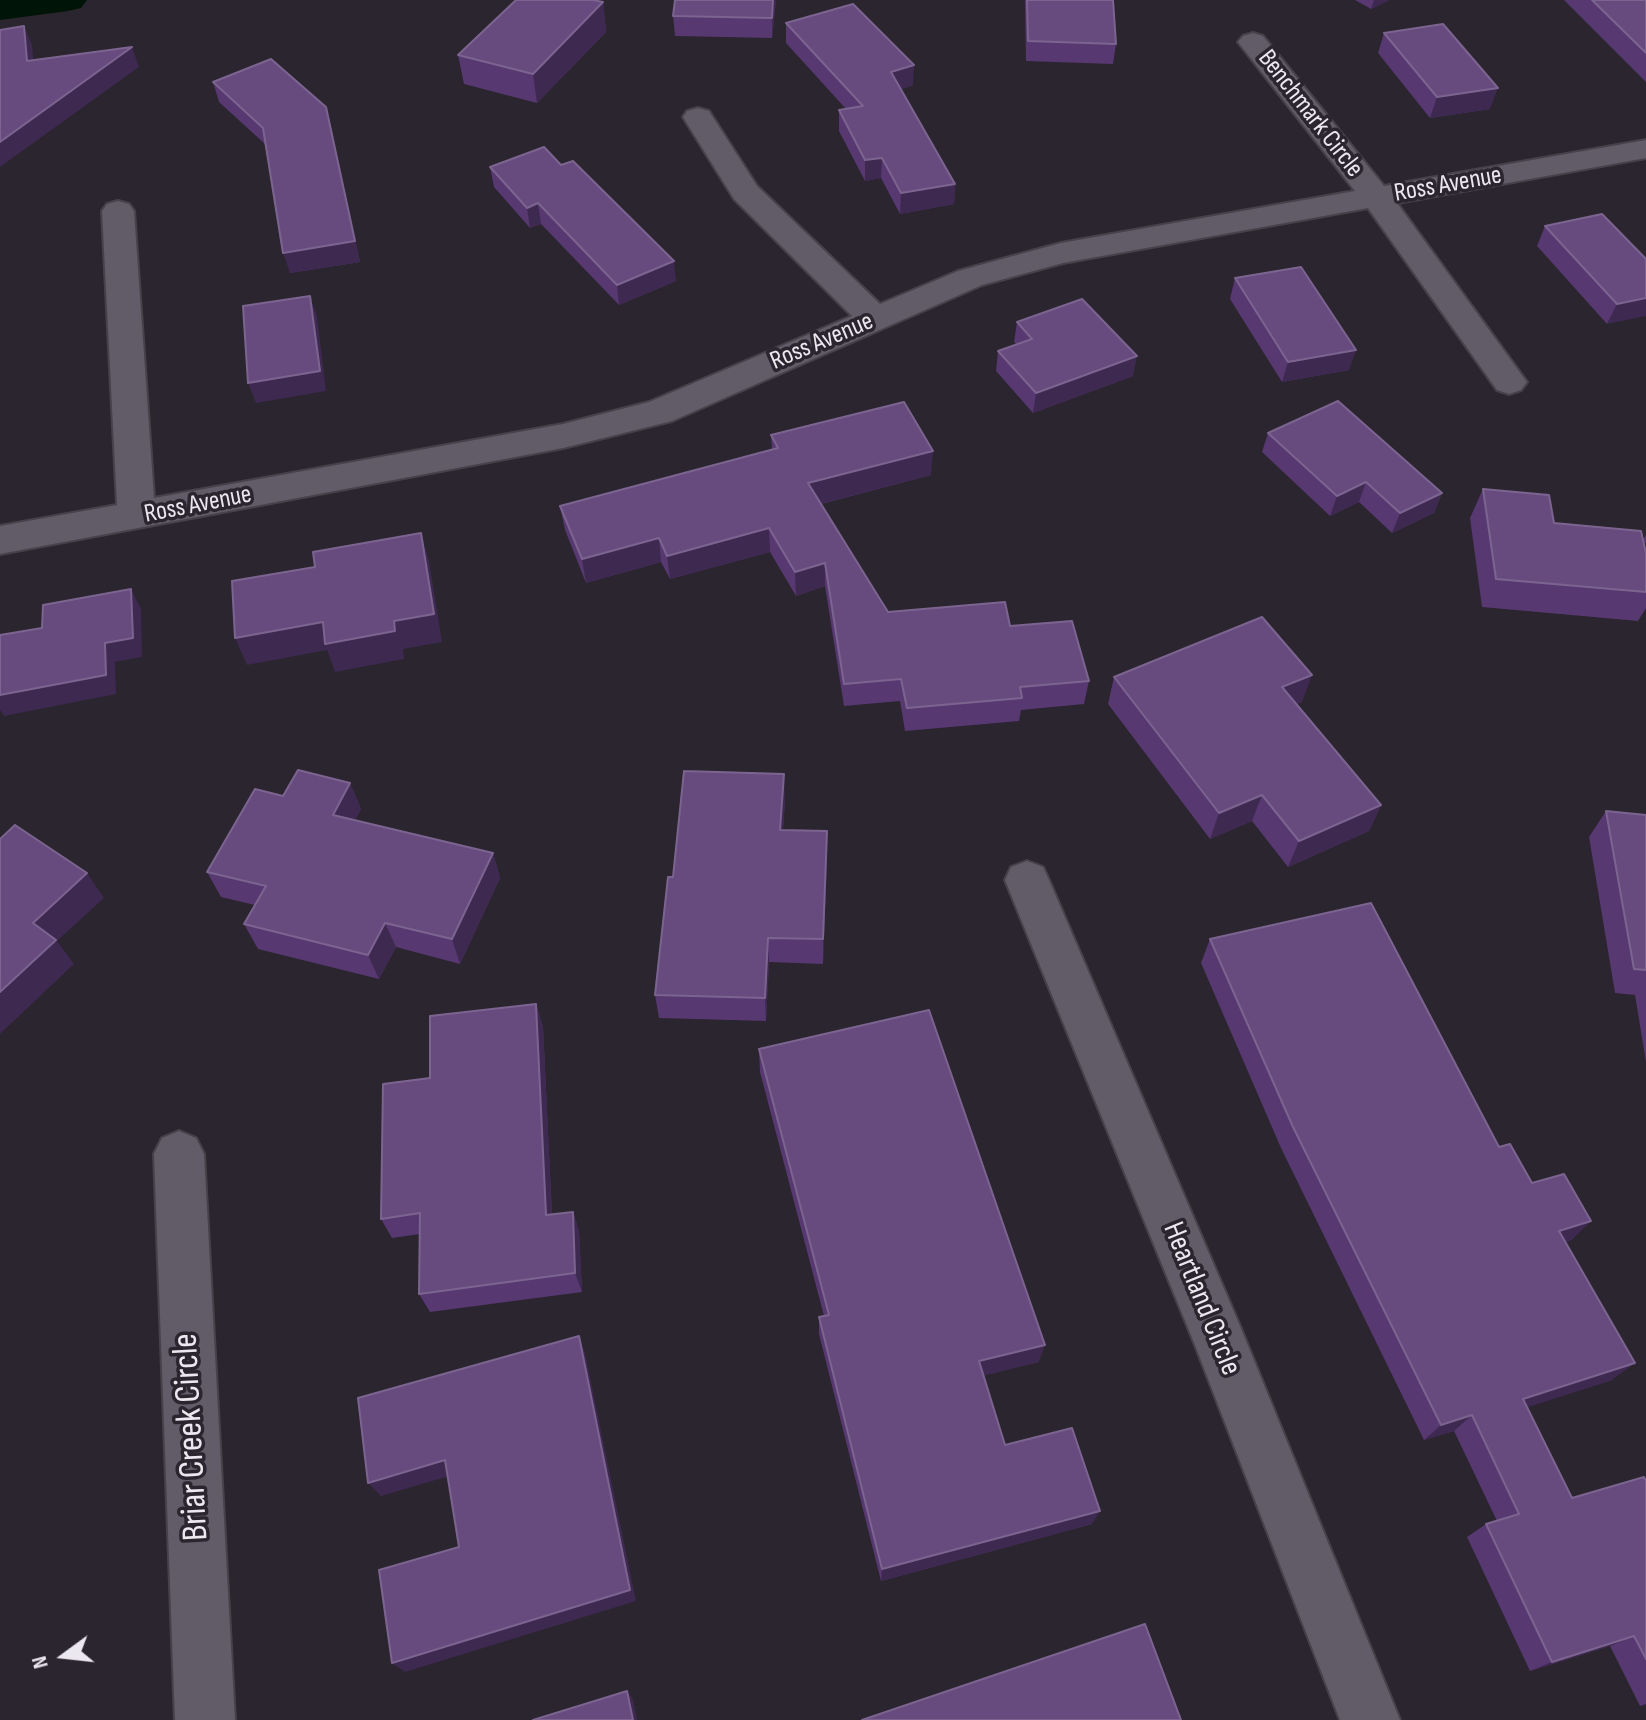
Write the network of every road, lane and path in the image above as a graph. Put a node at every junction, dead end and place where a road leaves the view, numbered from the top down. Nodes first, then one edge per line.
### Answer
1 (1253, 42) dead end
2 (698, 117) dead end
3 (1646, 149) edge
4 (1377, 198) junction
5 (118, 211) dead end
6 (875, 319) junction
7 (1509, 382) dead end
8 (136, 516) junction
9 (0, 540) edge
10 (1027, 880) dead end
11 (179, 1154) dead end
12 (205, 1720) edge
13 (1370, 1720) edge

1 - 4 street, Benchmark Circle
2 - 6 street
3 - 4 street, Ross Avenue
4 - 6 street, Ross Avenue
4 - 7 street, Benchmark Circle
5 - 8 street
6 - 8 street, Ross Avenue
8 - 9 street, Ross Avenue
10 - 13 street, Heartland Circle
11 - 12 street, Briar Creek Circle

